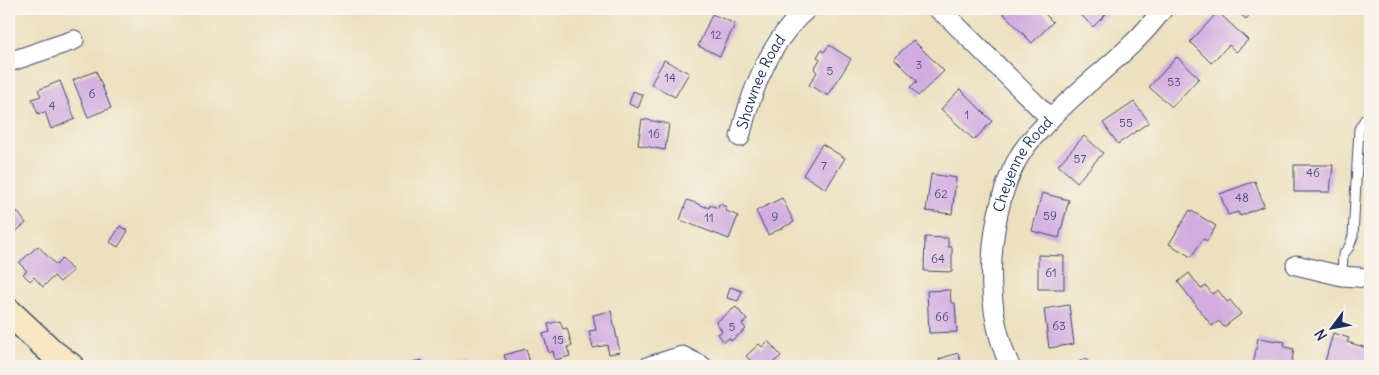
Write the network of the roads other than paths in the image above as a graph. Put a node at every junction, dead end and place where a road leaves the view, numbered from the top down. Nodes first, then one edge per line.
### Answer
1 (808, 9) edge
2 (938, 9) edge
3 (1163, 9) edge
4 (74, 40) dead end
5 (9, 62) edge
6 (1370, 117) edge
7 (1050, 118) junction
8 (740, 137) dead end
9 (1296, 265) dead end
10 (1342, 276) junction
11 (1370, 278) edge
12 (9, 312) edge
13 (70, 366) edge
14 (649, 366) edge
15 (702, 366) edge
16 (1010, 366) edge

1 - 8 street, Shawnee Road
2 - 7 street
3 - 7 street, Cheyenne Road
4 - 5 street
6 - 10 lane
7 - 16 street, Cheyenne Road
9 - 10 street
10 - 11 street
12 - 13 main road
14 - 15 street

